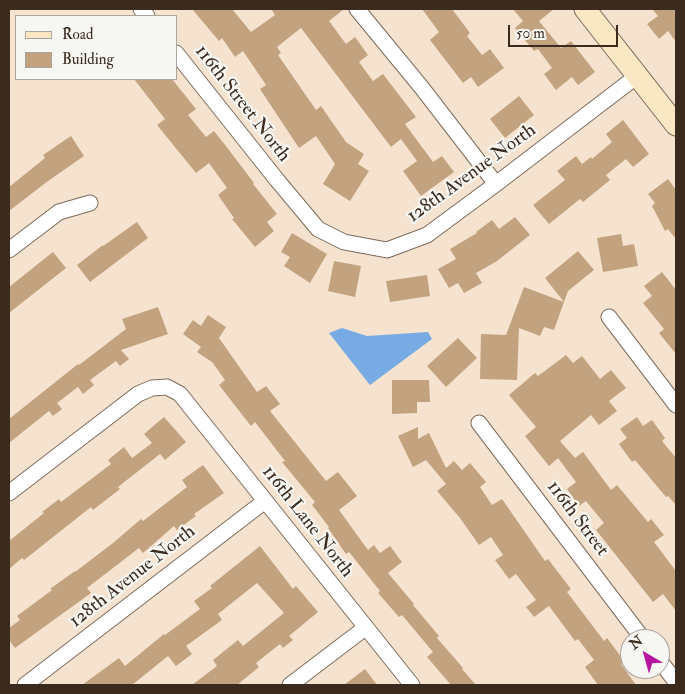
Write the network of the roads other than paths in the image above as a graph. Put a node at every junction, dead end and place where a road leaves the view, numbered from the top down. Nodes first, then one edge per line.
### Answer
1 (357, 9) edge
2 (585, 9) edge
3 (178, 56) edge
4 (637, 76) junction
5 (676, 125) edge
6 (277, 180) joint
7 (496, 184) junction
8 (90, 203) dead end
9 (9, 250) edge
10 (609, 317) dead end
11 (676, 405) edge
12 (478, 423) dead end
13 (9, 493) edge
14 (265, 500) junction
15 (365, 628) junction
16 (635, 629) edge
17 (26, 685) edge
18 (290, 685) edge
19 (412, 685) edge

1 - 7 street
2 - 4 street
3 - 6 street, 116th Street North
4 - 5 street
4 - 7 street, 128th Avenue North
6 - 7 street, 128th Avenue North
8 - 9 street
10 - 11 street
12 - 16 street, 116th Street
13 - 14 street, 116th Lane North
14 - 15 street, 116th Lane North
14 - 17 street, 128th Avenue North
15 - 18 street
15 - 19 street, 116th Lane North

